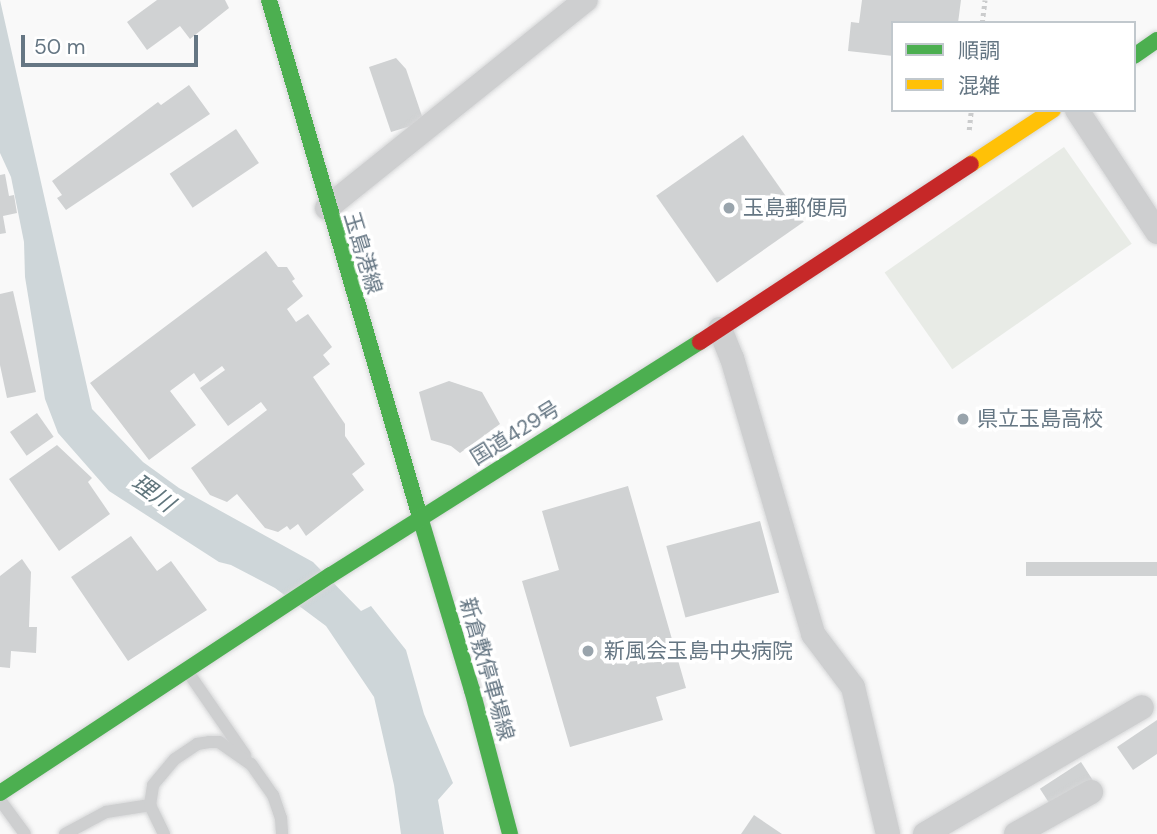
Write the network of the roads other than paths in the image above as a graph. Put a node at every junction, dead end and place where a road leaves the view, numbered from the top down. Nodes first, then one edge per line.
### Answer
1 (269, 0) edge
2 (586, 0) edge
3 (1157, 40) edge
4 (1136, 55) edge
5 (1050, 112) edge
6 (1078, 112) edge
7 (327, 208) junction
8 (1157, 232) edge
9 (720, 329) junction
10 (420, 517) junction
11 (187, 671) junction
12 (1142, 707) dead end
13 (251, 764) junction
14 (1091, 792) dead end
15 (0, 793) edge
16 (0, 800) edge
17 (150, 805) junction
18 (25, 834) edge
19 (65, 834) edge
20 (164, 834) edge
21 (282, 834) edge
22 (510, 834) edge
23 (888, 834) edge
24 (925, 834) edge
25 (1016, 834) edge

1 - 7 main road, 玉島港線
2 - 7 street
3 - 4 main road
5 - 9 main road, 国道429号
6 - 8 street
7 - 10 main road, 玉島港線
9 - 10 main road, 国道429号
9 - 23 street
10 - 11 main road, 国道429号
10 - 22 main road, 新倉敷停車場線
11 - 13 lane
11 - 15 main road, 国道429号
12 - 24 street
13 - 17 lane
13 - 21 lane
14 - 25 street
16 - 18 lane
17 - 19 lane
17 - 20 lane

